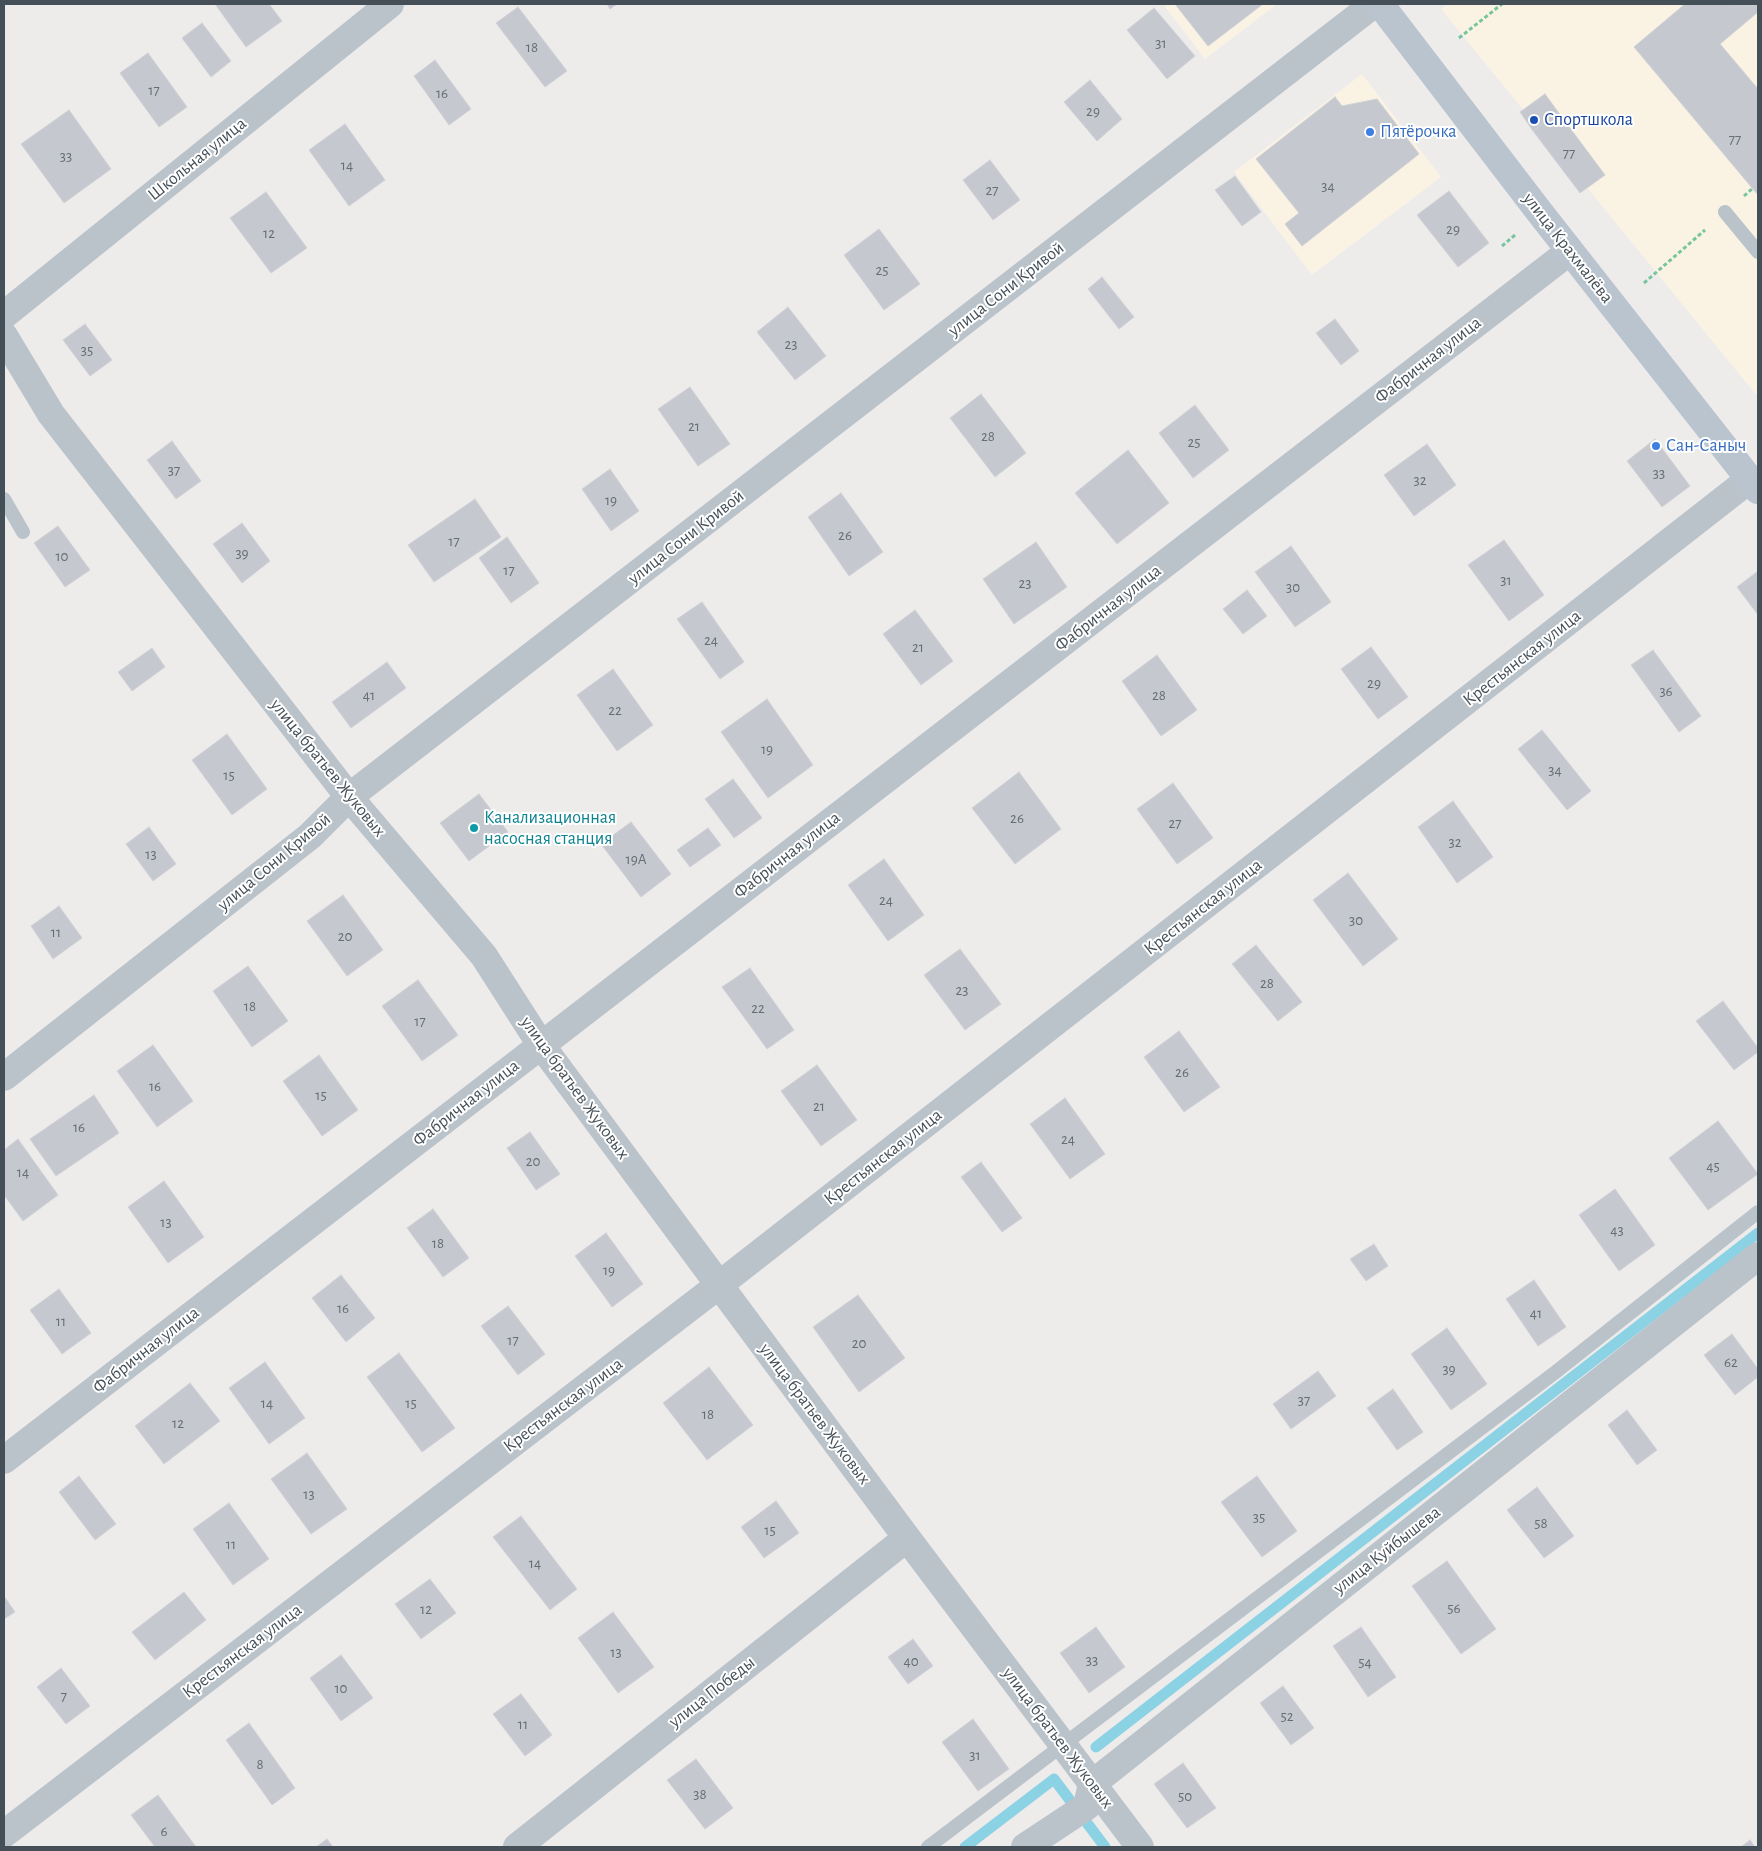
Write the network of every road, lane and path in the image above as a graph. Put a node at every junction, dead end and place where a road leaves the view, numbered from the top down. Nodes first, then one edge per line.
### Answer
1 (390, 4) edge
2 (1374, 4) edge
3 (1380, 4) edge
4 (1502, 4) edge
5 (1459, 38) dead end
6 (1753, 188) dead end
7 (1725, 212) junction
8 (1570, 251) junction
9 (1758, 252) edge
10 (1644, 283) dead end
11 (4, 315) edge
12 (4, 336) edge
13 (1756, 481) edge
14 (4, 499) edge
15 (23, 532) dead end
16 (349, 797) junction
17 (541, 1045) junction
18 (4, 1077) edge
19 (1758, 1212) edge
20 (1758, 1256) edge
21 (719, 1285) junction
22 (4, 1460) edge
23 (907, 1538) junction
24 (1063, 1743) junction
25 (1092, 1784) junction
26 (4, 1834) edge
27 (517, 1847) edge
28 (928, 1847) edge
29 (1025, 1847) edge
30 (1140, 1847) edge

1 - 11 street, Школьная улица
2 - 16 street, улица Сони Кривой
3 - 8 main road, улица Крахмалёва
4 - 5 path
6 - 7 path
7 - 9 lane
7 - 10 path
8 - 13 main road, улица Крахмалёва
8 - 17 street, Фабричная улица
12 - 16 street, улица братьев Жуковых
13 - 21 street, Крестьянская улица
14 - 15 lane
16 - 17 street, улица братьев Жуковых
16 - 18 street, улица Сони Кривой
17 - 21 street, улица братьев Жуковых
17 - 22 street, Фабричная улица
19 - 24 lane
20 - 25 street, улица Куйбышева
21 - 23 street, улица братьев Жуковых
21 - 26 street, Крестьянская улица
23 - 24 street, улица братьев Жуковых
23 - 27 street, улица Победы
24 - 25 street, улица братьев Жуковых
24 - 28 lane
25 - 29 street
25 - 30 street, улица братьев Жуковых

